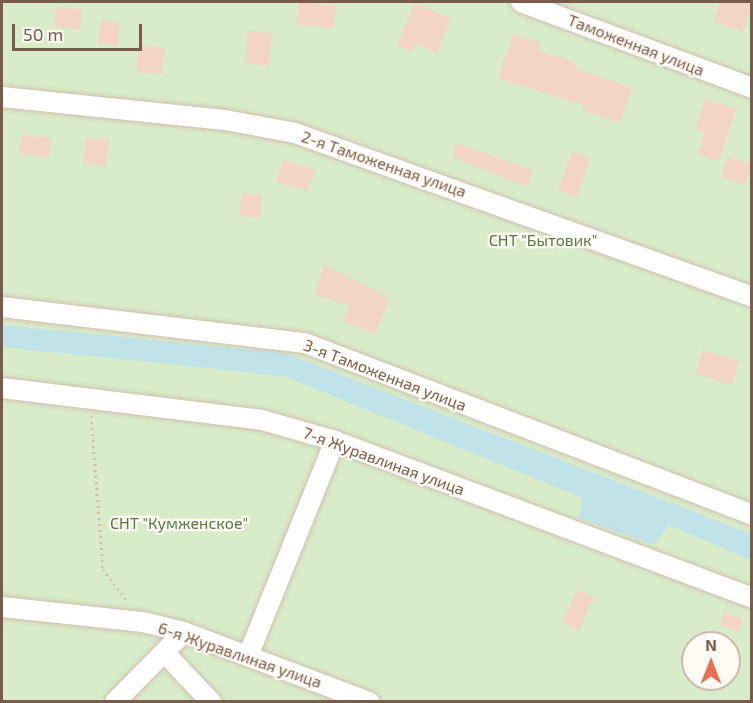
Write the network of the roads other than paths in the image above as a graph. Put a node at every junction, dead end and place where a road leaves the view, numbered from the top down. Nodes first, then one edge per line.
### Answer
1 (521, 2) edge
2 (752, 88) edge
3 (2, 97) edge
4 (752, 297) edge
5 (2, 307) edge
6 (2, 388) edge
7 (335, 441) junction
8 (752, 515) edge
9 (752, 598) edge
10 (2, 607) edge
11 (184, 632) junction
12 (164, 652) junction
13 (248, 656) junction
14 (115, 702) edge
15 (211, 702) edge
16 (369, 702) edge

1 - 2 street, Таможенная улица
3 - 4 street, 2-я Таможенная улица
5 - 8 street, 3-я Таможенная улица
6 - 7 street, 7-я Журавлиная улица
7 - 9 street, 7-я Журавлиная улица
7 - 13 street
10 - 11 street, 6-я Журавлиная улица
11 - 12 street
11 - 13 street, 6-я Журавлиная улица
12 - 14 street
12 - 15 street
13 - 16 street, 6-я Журавлиная улица

